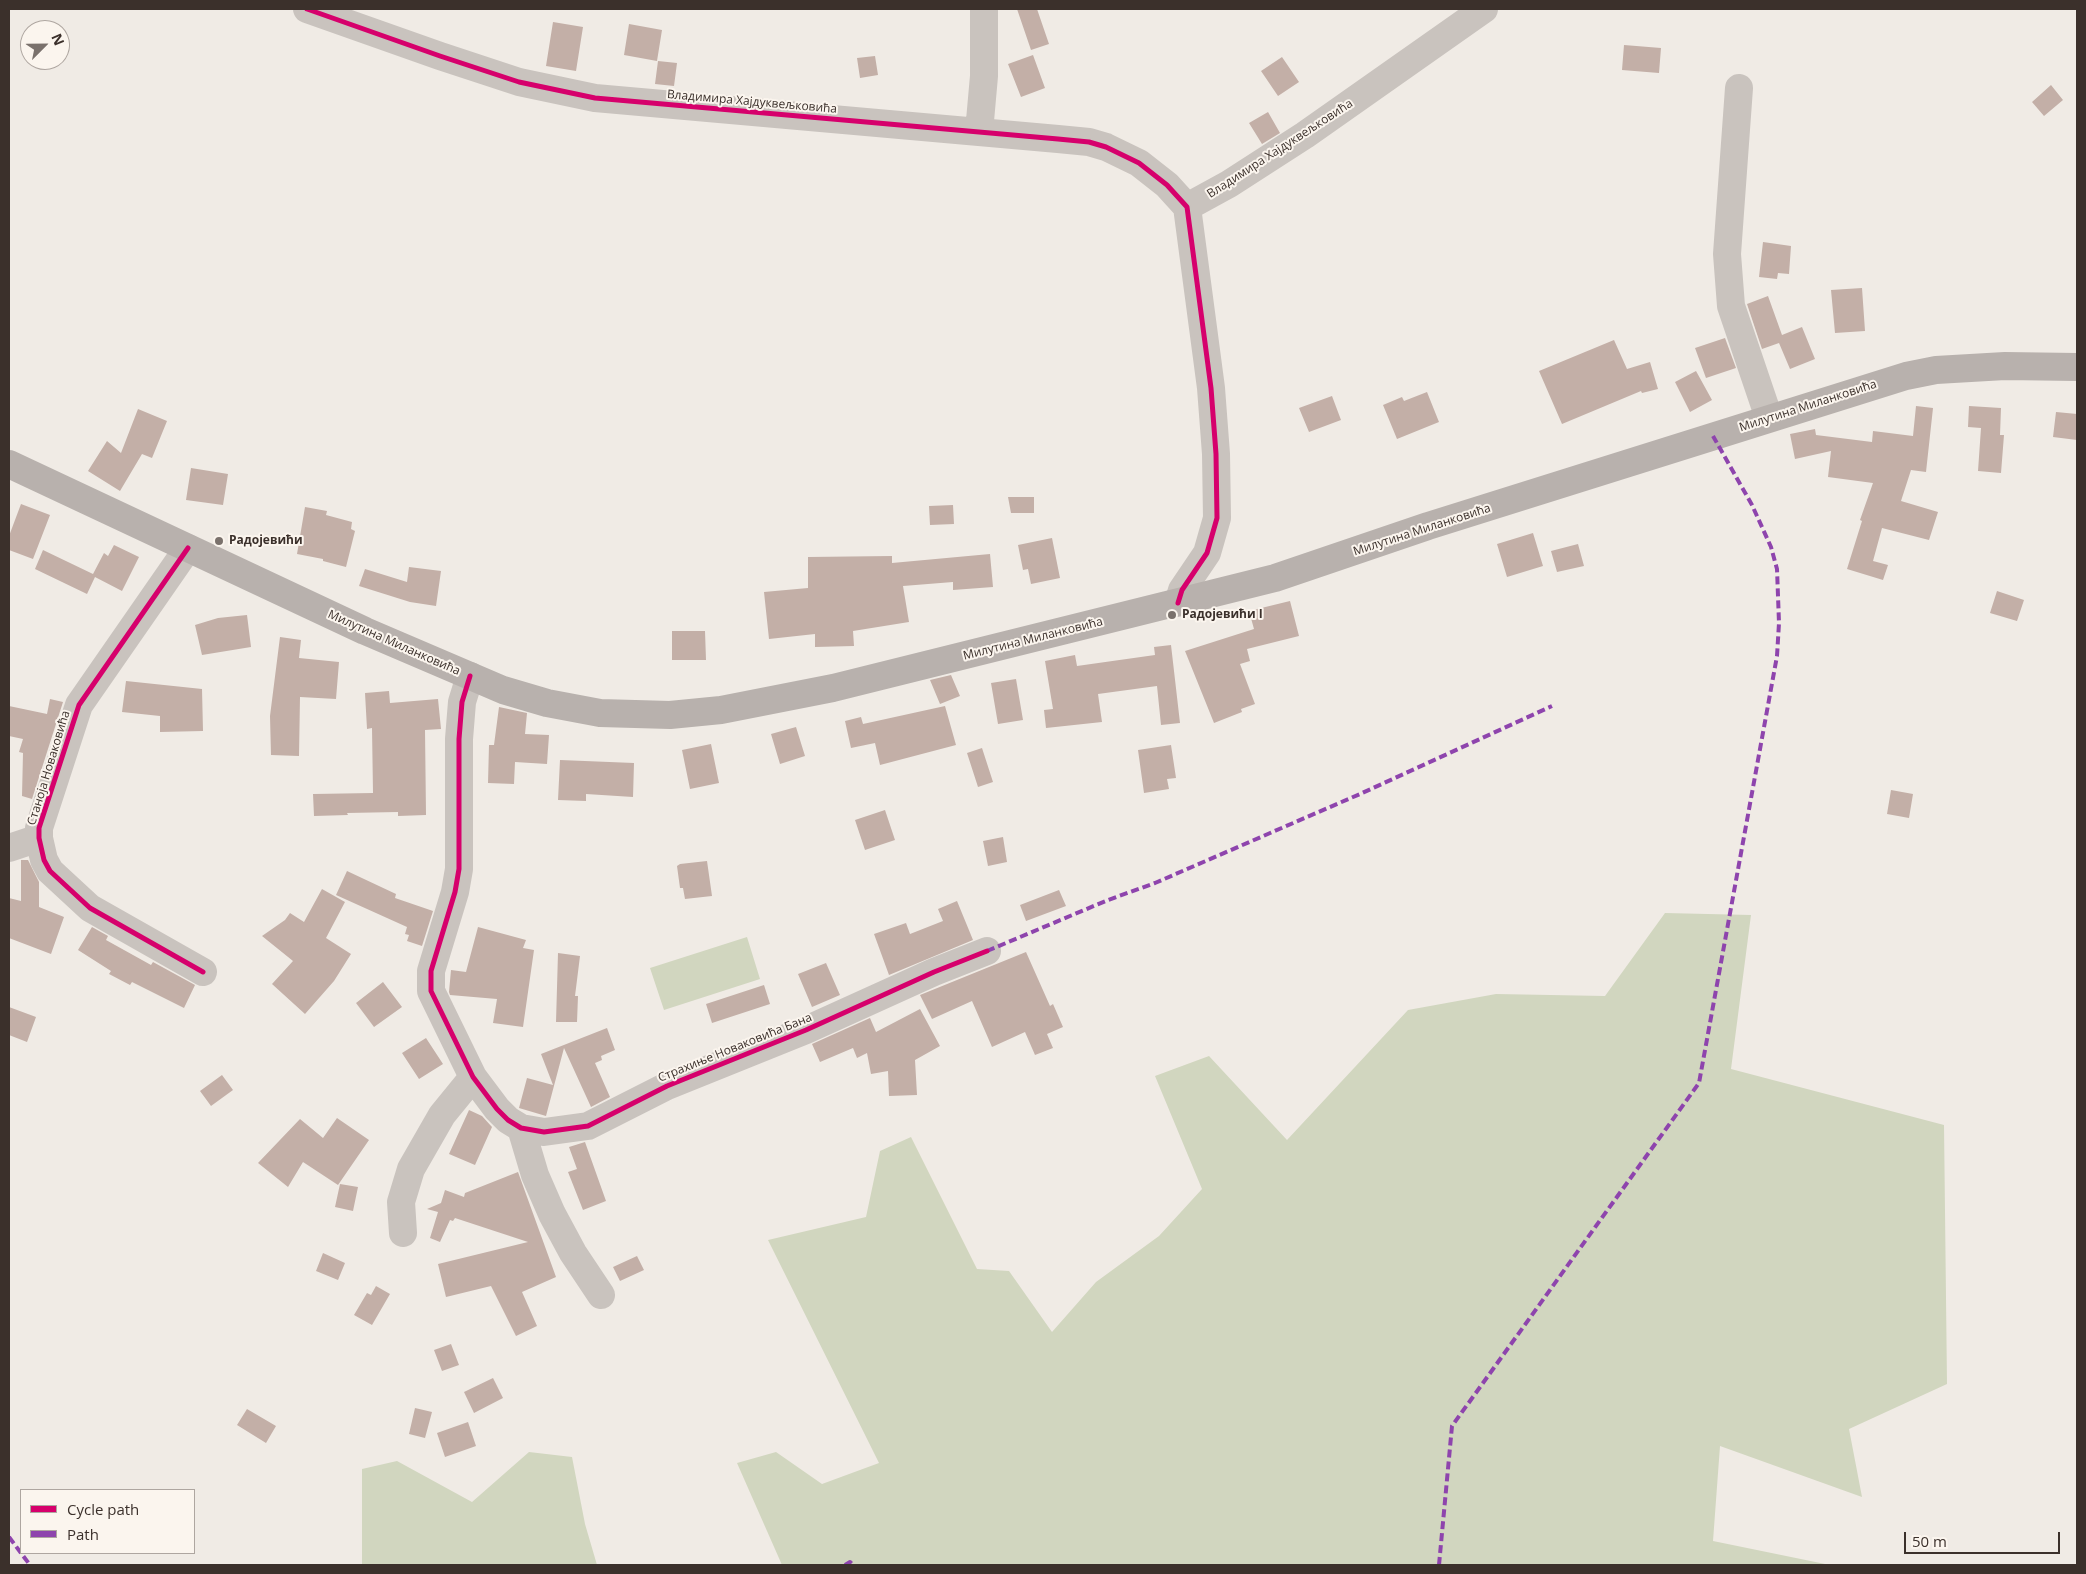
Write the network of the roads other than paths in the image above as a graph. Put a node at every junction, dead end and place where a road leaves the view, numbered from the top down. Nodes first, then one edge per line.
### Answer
1 (308, 9) edge
2 (984, 9) edge
3 (1484, 9) edge
4 (1739, 88) dead end
5 (980, 132) junction
6 (1187, 207) junction
7 (2077, 367) edge
8 (1769, 418) junction
9 (9, 464) edge
10 (188, 548) junction
11 (1178, 603) junction
12 (470, 676) junction
13 (39, 838) junction
14 (9, 848) edge
15 (987, 951) dead end
16 (203, 972) dead end
17 (473, 1077) junction
18 (521, 1128) junction
19 (403, 1233) dead end
20 (601, 1295) dead end

1 - 5 street, Владимира Хајдуквељковића
2 - 5 street
3 - 6 street, Владимира Хајдуквељковића
4 - 8 street
5 - 6 street, Владимира Хајдуквељковића
6 - 11 street
7 - 8 main road, Милутина Миланковића
8 - 11 main road, Милутина Миланковића
9 - 10 main road, Милутина Миланковића
10 - 12 main road, Милутина Миланковића
10 - 13 street, Станоја Новаковића
11 - 12 main road, Милутина Миланковића
12 - 17 street, Страхиње Новаковића Бана
13 - 14 street
13 - 16 street, Станоја Новаковића
15 - 18 street, Страхиње Новаковића Бана
17 - 18 street, Страхиње Новаковића Бана
17 - 19 street
18 - 20 street

